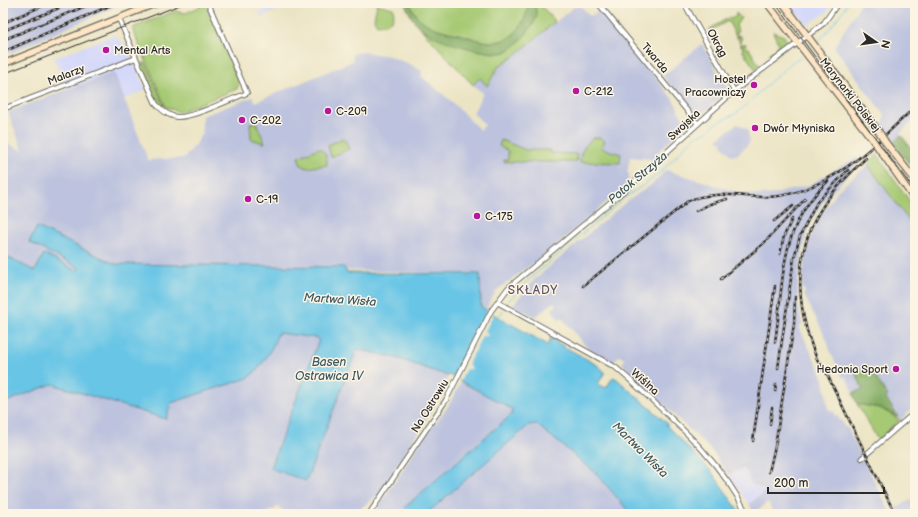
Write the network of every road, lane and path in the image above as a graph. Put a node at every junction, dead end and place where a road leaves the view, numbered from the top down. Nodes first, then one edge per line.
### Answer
1 (157, 3) edge
2 (208, 3) edge
3 (598, 3) edge
4 (684, 3) edge
5 (768, 3) edge
6 (783, 3) edge
7 (838, 3) edge
8 (120, 19) junction
9 (807, 36) junction
10 (797, 43) junction
11 (136, 58) junction
12 (3, 64) edge
13 (734, 91) junction
14 (3, 109) edge
15 (698, 124) junction
16 (915, 180) edge
17 (915, 200) edge
18 (497, 302) junction
19 (915, 412) edge
20 (862, 458) dead end
21 (369, 514) edge
22 (747, 514) edge

1 - 8 main road
2 - 11 street
3 - 15 street, Twarda
4 - 13 street, Okrąg
5 - 10 main road, Marynarki Polskiej
6 - 9 main road, Marynarki Polskiej
7 - 9 street, Swojska
8 - 11 street
8 - 12 main road
9 - 10 street, Swojska
9 - 16 main road, Marynarki Polskiej, bridge
10 - 13 street, Swojska
10 - 17 main road, Marynarki Polskiej, bridge
11 - 14 street, Malarzy
13 - 15 street, Swojska
15 - 18 street, Swojska
18 - 21 street, Na Ostrowiu
18 - 22 street, Wiślna
19 - 20 street

